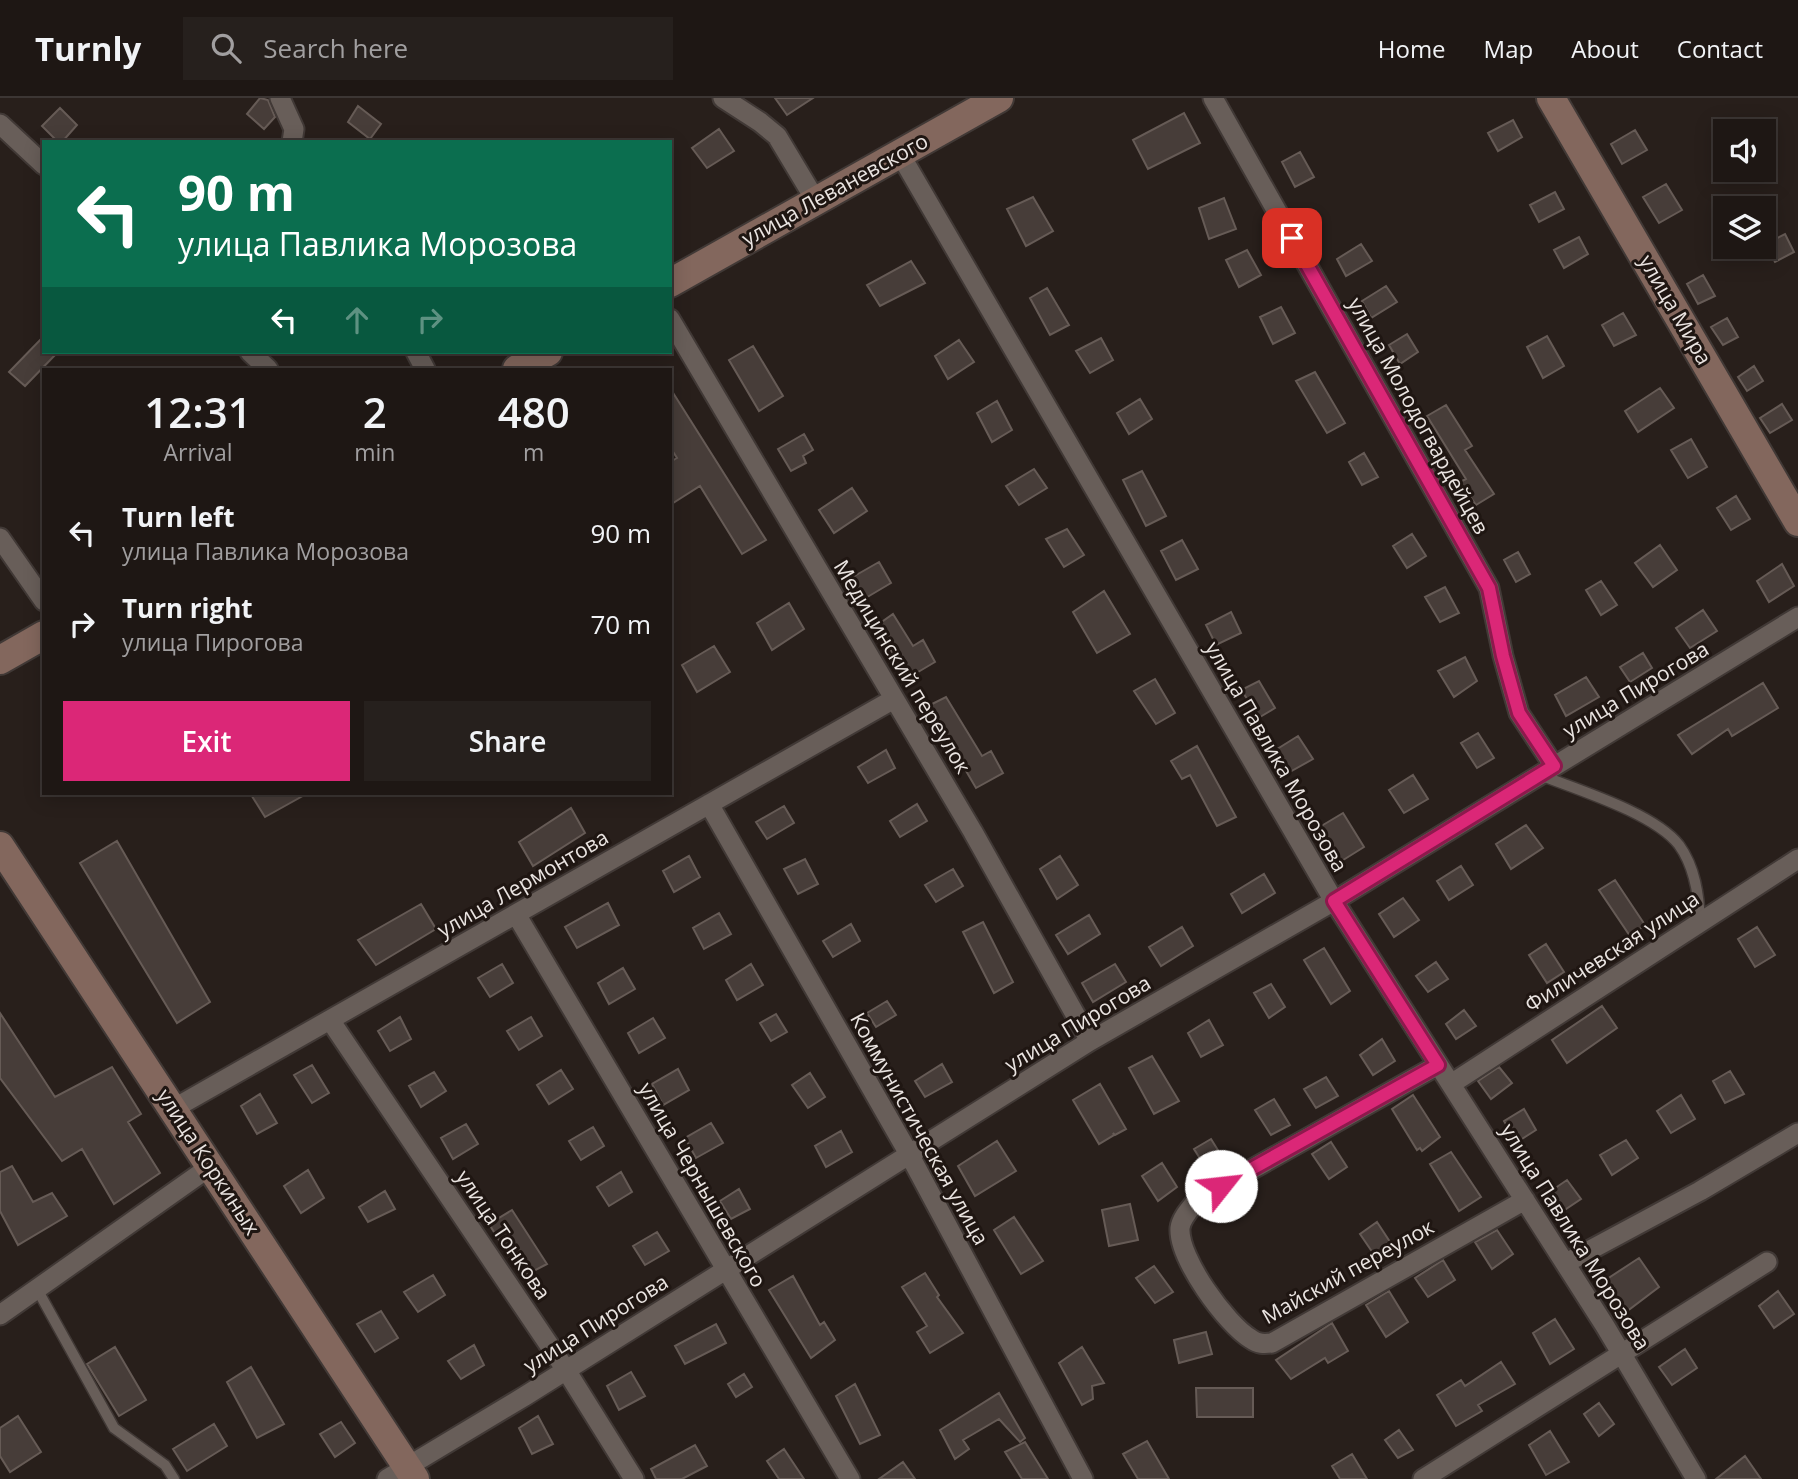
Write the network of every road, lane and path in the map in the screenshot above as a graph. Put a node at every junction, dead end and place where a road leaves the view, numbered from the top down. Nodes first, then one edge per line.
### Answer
1 (280, 98) edge
2 (723, 98) edge
3 (999, 98) edge
4 (1213, 98) edge
5 (1551, 98) edge
6 (0, 124) edge
7 (292, 140) edge
8 (900, 154) junction
9 (42, 163) edge
10 (816, 201) junction
11 (672, 282) edge
12 (672, 322) edge
13 (252, 354) edge
14 (544, 354) edge
15 (267, 368) edge
16 (519, 368) edge
17 (1798, 522) edge
18 (0, 538) edge
19 (42, 598) edge
20 (1798, 617) edge
21 (42, 636) edge
22 (0, 660) edge
23 (894, 699) junction
24 (1547, 771) junction
25 (709, 804) junction
26 (0, 846) edge
27 (1798, 859) edge
28 (1334, 901) junction
29 (516, 914) junction
30 (1700, 922) junction
31 (330, 1020) junction
32 (1090, 1041) junction
33 (1438, 1065) junction
34 (1451, 1084) junction
35 (173, 1109) junction
36 (1798, 1133) edge
37 (909, 1154) junction
38 (211, 1166) junction
39 (1525, 1200) junction
40 (1767, 1262) dead end
41 (1566, 1263) junction
42 (725, 1270) junction
43 (37, 1289) junction
44 (0, 1315) edge
45 (1621, 1352) junction
46 (566, 1370) junction
47 (403, 1475) edge
48 (174, 1479) edge
49 (634, 1479) edge
50 (850, 1479) edge
51 (1083, 1479) edge
52 (1423, 1479) edge
53 (1696, 1479) edge

1 - 7 street
2 - 10 street
3 - 8 street, улица Леваневского
4 - 24 street, улица Молодогвардейцев
5 - 17 street, улица Мира
6 - 9 street
8 - 10 street, улица Леваневского
8 - 28 street, улица Павлика Морозова
10 - 11 street, улица Леваневского
12 - 23 street, Медицинский переулок
13 - 15 street
14 - 16 street
18 - 19 street
20 - 24 street, улица Пирогова
21 - 22 street
23 - 25 street, улица Лермонтова
23 - 32 street, Медицинский переулок
24 - 28 street, улица Пирогова
24 - 30 lane
25 - 29 street, улица Лермонтова
25 - 37 street, Коммунистическая улица
26 - 35 street, улица Коркиных
27 - 30 street, Филичевская улица
28 - 32 street, улица Пирогова
28 - 33 street, улица Павлика Морозова
29 - 31 street, улица Лермонтова
29 - 42 street, улица Чернышевского
30 - 34 street, Филичевская улица
31 - 35 street, улица Лермонтова
31 - 46 street, улица Тонкова
32 - 37 street, улица Пирогова
33 - 34 street, улица Павлика Морозова
33 - 39 street, Майский переулок
34 - 39 street, улица Павлика Морозова
35 - 38 street, улица Коркиных
36 - 41 street
37 - 42 street, улица Пирогова
37 - 51 street, Коммунистическая улица
38 - 43 street
38 - 47 street, улица Коркиных
39 - 41 street, улица Павлика Морозова
40 - 45 street
41 - 45 street, улица Павлика Морозова
42 - 46 street, улица Пирогова
42 - 50 street, улица Чернышевского
43 - 44 street
43 - 48 lane
45 - 52 street
45 - 53 street, улица Павлика Морозова
46 - 47 street, улица Пирогова
46 - 49 street, улица Тонкова

